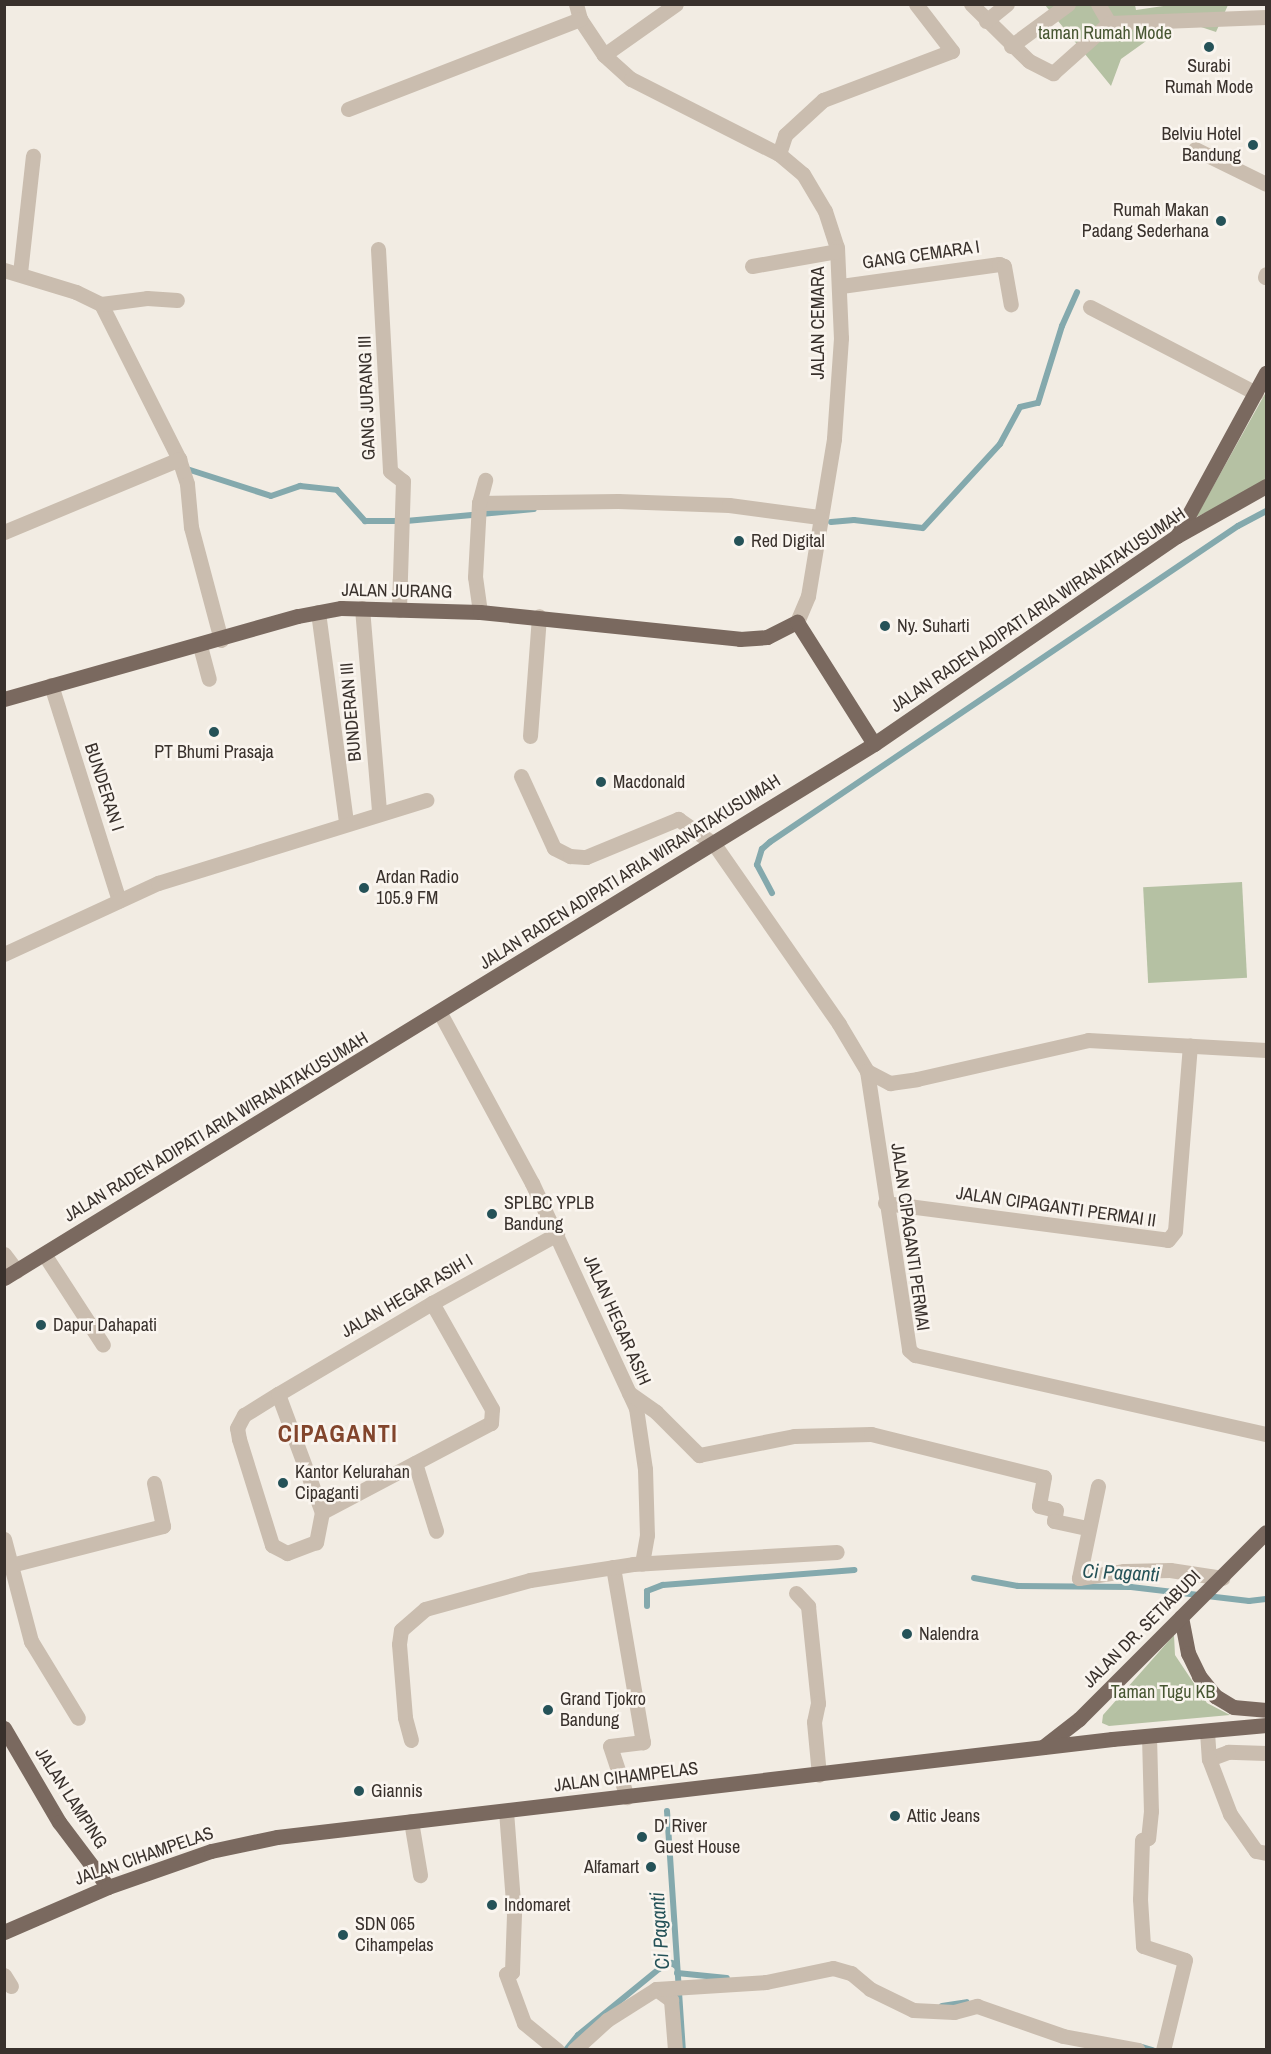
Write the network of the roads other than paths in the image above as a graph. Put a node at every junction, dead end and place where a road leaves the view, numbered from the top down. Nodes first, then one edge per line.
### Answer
1 (676, 4) edge
2 (916, 4) edge
3 (971, 4) edge
4 (1007, 4) edge
5 (1068, 4) edge
6 (1098, 4) edge
7 (578, 12) edge
8 (1266, 17) edge
9 (986, 21) junction
10 (1109, 23) junction
11 (1011, 46) junction
12 (604, 55) junction
13 (348, 109) dead end
14 (1195, 149) dead end
15 (780, 154) junction
16 (33, 156) dead end
17 (1266, 184) edge
18 (378, 249) dead end
19 (837, 251) junction
20 (752, 266) dead end
21 (4, 270) edge
22 (20, 273) junction
23 (841, 285) junction
24 (177, 300) dead end
25 (101, 304) junction
26 (1011, 304) dead end
27 (1090, 307) dead end
28 (1266, 373) edge
29 (1256, 393) junction
30 (179, 459) junction
31 (485, 480) dead end
32 (1266, 486) edge
33 (479, 503) junction
34 (819, 517) junction
35 (4, 531) edge
36 (1177, 536) junction
37 (362, 608) junction
38 (399, 610) junction
39 (318, 612) junction
40 (480, 612) junction
41 (539, 616) junction
42 (797, 622) junction
43 (221, 640) junction
44 (200, 646) junction
45 (208, 679) dead end
46 (51, 686) junction
47 (4, 699) edge
48 (530, 736) dead end
49 (874, 744) junction
50 (521, 776) dead end
51 (426, 800) dead end
52 (379, 812) junction
53 (346, 823) junction
54 (714, 844) junction
55 (119, 901) junction
56 (4, 954) edge
57 (440, 1013) junction
58 (1190, 1046) junction
59 (1266, 1050) edge
60 (867, 1071) junction
61 (885, 1203) junction
62 (557, 1234) junction
63 (4, 1254) edge
64 (44, 1254) junction
65 (11, 1274) edge
66 (432, 1303) junction
67 (103, 1345) dead end
68 (629, 1393) junction
69 (278, 1394) junction
70 (1266, 1434) edge
71 (415, 1463) junction
72 (154, 1483) dead end
73 (1098, 1486) dead end
74 (322, 1512) junction
75 (1087, 1528) junction
76 (436, 1531) dead end
77 (1266, 1532) edge
78 (4, 1539) edge
79 (837, 1552) dead end
80 (11, 1564) junction
81 (642, 1564) junction
82 (613, 1567) junction
83 (1220, 1580) junction
84 (796, 1593) dead end
85 (1181, 1617) junction
86 (1260, 1711) edge
87 (78, 1718) dead end
88 (1266, 1725) edge
89 (4, 1728) edge
90 (1207, 1731) junction
91 (1149, 1736) junction
92 (411, 1740) dead end
93 (1041, 1748) junction
94 (1266, 1753) edge
95 (1209, 1759) junction
96 (819, 1775) junction
97 (627, 1797) junction
98 (506, 1811) junction
99 (411, 1821) junction
100 (1266, 1853) edge
101 (420, 1875) dead end
102 (108, 1887) junction
103 (4, 1932) edge
104 (671, 1988) junction
105 (1113, 2046) edge
106 (1164, 2048) edge
107 (557, 2049) edge
108 (574, 2049) edge
109 (675, 2049) edge
110 (1138, 2049) edge

1 - 12 street
2 - 15 street
3 - 9 street
4 - 9 street
5 - 11 street
6 - 10 street
7 - 12 street, JALAN CEMARA
7 - 13 street
8 - 10 street
9 - 11 street
10 - 11 street
12 - 15 street, JALAN CEMARA
14 - 17 street
15 - 19 street, JALAN CEMARA
16 - 22 street
18 - 38 street, GANG JURANG III
19 - 20 street
19 - 23 street, JALAN CEMARA
21 - 22 street
22 - 25 street
23 - 26 street, GANG CEMARA I
23 - 34 street, JALAN CEMARA
24 - 25 street
25 - 30 street
27 - 29 street
28 - 29 main road
29 - 36 main road
30 - 35 street
30 - 43 street
31 - 33 street
32 - 36 main road, JALAN RADEN ADIPATI ARIA WIRANATAKUSUMAH
33 - 34 street
33 - 40 street
34 - 42 street, JALAN CEMARA
36 - 49 main road, JALAN RADEN ADIPATI ARIA WIRANATAKUSUMAH
37 - 38 main road, JALAN JURANG
37 - 39 main road, JALAN JURANG
37 - 52 street, BUNDERAN III
38 - 40 main road, JALAN JURANG
39 - 43 main road, JALAN JURANG
39 - 53 street
40 - 41 main road, JALAN JURANG
41 - 42 main road, JALAN JURANG
41 - 48 street
42 - 49 main road
43 - 44 main road, JALAN JURANG
44 - 45 street
44 - 46 main road, JALAN JURANG
46 - 47 main road, JALAN JURANG
46 - 55 street, BUNDERAN I
49 - 54 main road, JALAN RADEN ADIPATI ARIA WIRANATAKUSUMAH
50 - 54 street
51 - 52 street
52 - 53 street
53 - 55 street
54 - 57 main road, JALAN RADEN ADIPATI ARIA WIRANATAKUSUMAH
54 - 60 street, JALAN CIPAGANTI PERMAI
55 - 56 street
57 - 62 street, JALAN HEGAR ASIH
57 - 64 main road, JALAN RADEN ADIPATI ARIA WIRANATAKUSUMAH
58 - 59 street
58 - 60 street
58 - 61 street, JALAN CIPAGANTI PERMAI II
60 - 61 street, JALAN CIPAGANTI PERMAI
61 - 70 street, JALAN CIPAGANTI PERMAI
62 - 66 street, JALAN HEGAR ASIH I
62 - 68 street, JALAN HEGAR ASIH
63 - 65 street
64 - 65 main road, JALAN RADEN ADIPATI ARIA WIRANATAKUSUMAH
64 - 67 street
66 - 69 street, JALAN HEGAR ASIH I
66 - 71 street
68 - 75 street
68 - 81 street, JALAN HEGAR ASIH
69 - 74 street
69 - 74 street, JALAN HEGAR ASIH I
71 - 74 street
71 - 76 street
72 - 80 street
73 - 75 street
75 - 83 street
77 - 83 main road, JALAN DR. SETIABUDI
78 - 80 street
79 - 81 street
80 - 87 street
81 - 82 street
82 - 92 street
82 - 97 street
83 - 85 main road, JALAN DR. SETIABUDI
84 - 96 street
85 - 86 main road
85 - 93 main road, JALAN DR. SETIABUDI
88 - 90 main road, JALAN CIHAMPELAS
89 - 102 main road, JALAN LAMPING
90 - 91 main road, JALAN CIHAMPELAS
90 - 95 street
91 - 93 main road, JALAN CIHAMPELAS
91 - 106 street
93 - 96 main road, JALAN CIHAMPELAS
94 - 95 street
95 - 100 street
96 - 97 main road, JALAN CIHAMPELAS
97 - 98 main road, JALAN CIHAMPELAS
98 - 99 main road, JALAN CIHAMPELAS
98 - 107 street
99 - 101 street
99 - 102 main road, JALAN CIHAMPELAS
102 - 103 main road, JALAN CIHAMPELAS
104 - 105 street
104 - 108 street
104 - 109 street
105 - 110 street

